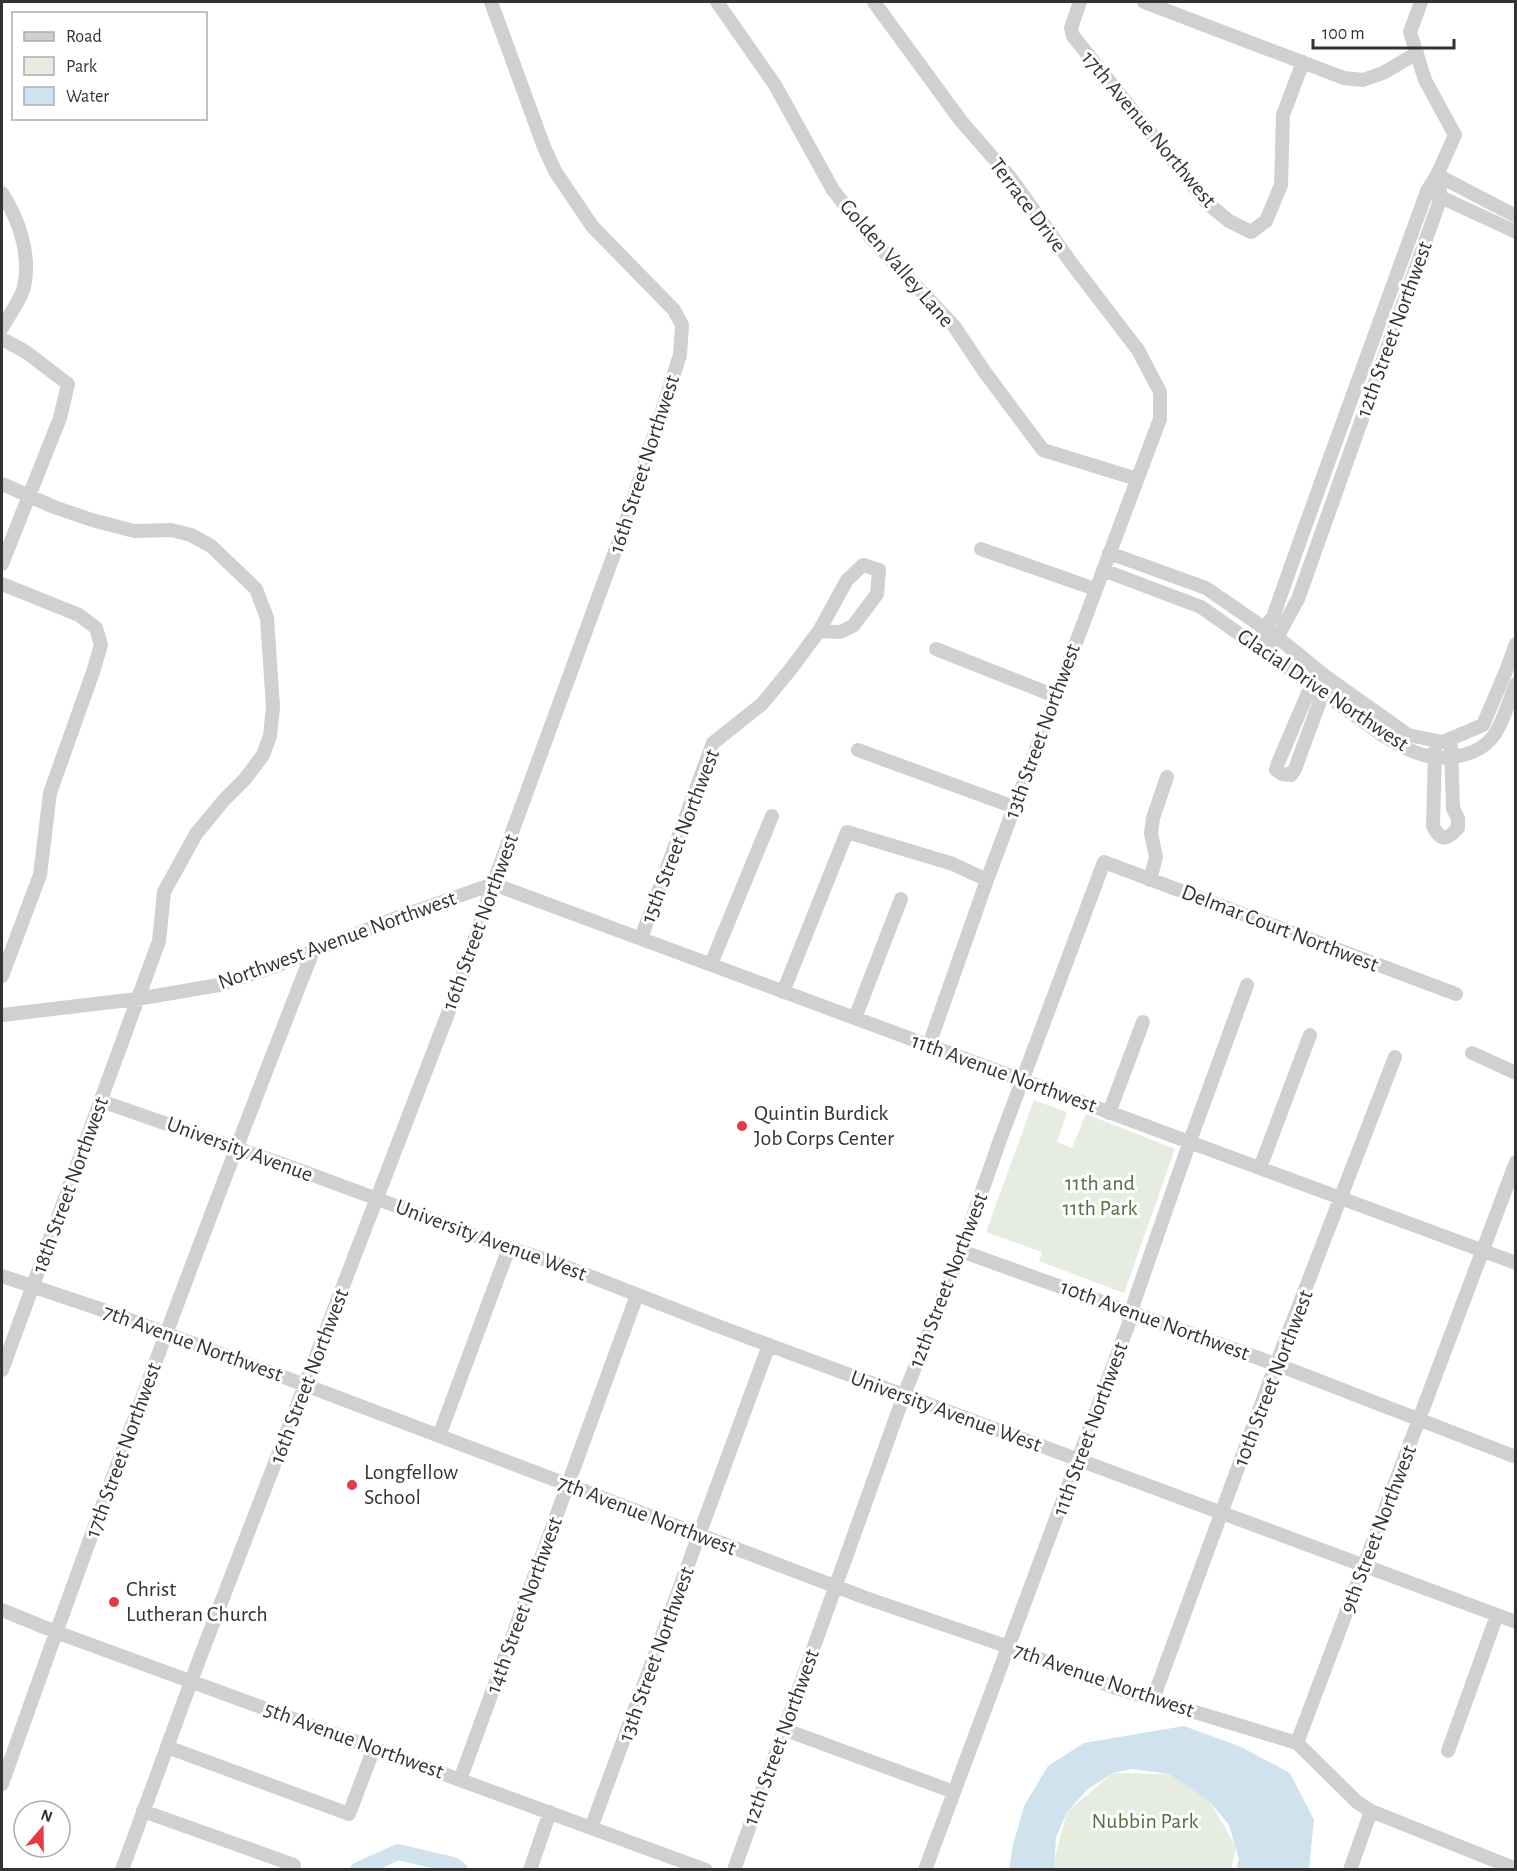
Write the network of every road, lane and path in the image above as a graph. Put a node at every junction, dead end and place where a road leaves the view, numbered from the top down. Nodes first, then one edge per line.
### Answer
1 (491, 2) edge
2 (717, 2) edge
3 (874, 2) edge
4 (1080, 2) edge
5 (1144, 2) edge
6 (1421, 2) edge
7 (1417, 53) junction
8 (1303, 62) junction
9 (1437, 176) junction
10 (1427, 191) junction
11 (2, 193) edge
12 (1442, 197) junction
13 (1515, 216) edge
14 (1515, 232) edge
15 (2, 328) edge
16 (2, 339) edge
17 (1160, 419) joint
18 (1137, 479) junction
19 (2, 484) edge
20 (28, 497) junction
21 (981, 549) dead end
22 (1109, 553) junction
23 (2, 564) edge
24 (1103, 570) junction
25 (2, 584) edge
26 (1095, 589) junction
27 (1264, 628) junction
28 (819, 631) junction
29 (1277, 637) junction
30 (1515, 644) edge
31 (936, 649) dead end
32 (1261, 650) junction
33 (1322, 682) junction
34 (1515, 684) edge
35 (1055, 696) junction
36 (1443, 741) junction
37 (858, 750) dead end
38 (1451, 756) junction
39 (1435, 758) junction
40 (1167, 777) dead end
41 (1014, 807) junction
42 (772, 816) dead end
43 (1104, 862) joint
44 (987, 880) junction
45 (1150, 880) junction
46 (493, 884) junction
47 (901, 899) dead end
48 (641, 938) junction
49 (313, 951) junction
50 (711, 964) junction
51 (2, 976) edge
52 (1247, 985) dead end
53 (783, 992) junction
54 (1456, 994) dead end
55 (137, 999) junction
56 (2, 1015) edge
57 (855, 1018) junction
58 (1143, 1022) dead end
59 (1310, 1035) dead end
60 (929, 1045) junction
61 (1472, 1053) dead end
62 (1395, 1057) dead end
63 (1515, 1073) edge
64 (1024, 1080) junction
65 (101, 1101) junction
66 (1109, 1113) junction
67 (1190, 1141) junction
68 (236, 1147) junction
69 (1515, 1162) edge
70 (1260, 1168) junction
71 (378, 1198) junction
72 (1341, 1198) junction
73 (509, 1248) junction
74 (961, 1251) junction
75 (1482, 1251) junction
76 (1515, 1263) edge
77 (2, 1276) edge
78 (32, 1287) junction
79 (637, 1295) junction
80 (1131, 1311) junction
81 (166, 1334) junction
82 (769, 1345) junction
83 (1277, 1365) junction
84 (2, 1371) edge
85 (305, 1384) junction
86 (904, 1395) junction
87 (1419, 1420) junction
88 (439, 1436) junction
89 (1515, 1456) edge
90 (1078, 1460) junction
91 (568, 1485) junction
92 (1222, 1513) junction
93 (699, 1535) junction
94 (1364, 1566) junction
95 (835, 1586) junction
96 (2, 1610) edge
97 (1497, 1615) junction
98 (1515, 1622) edge
99 (56, 1632) junction
100 (1009, 1647) junction
101 (191, 1680) junction
102 (1153, 1699) junction
103 (783, 1729) junction
104 (1297, 1743) junction
105 (167, 1747) junction
106 (374, 1748) junction
107 (1448, 1751) dead end
108 (460, 1780) junction
109 (2, 1784) edge
110 (954, 1792) junction
111 (143, 1811) junction
112 (1371, 1811) junction
113 (550, 1812) junction
114 (591, 1828) junction
115 (294, 1865) dead end
116 (122, 1869) edge
117 (530, 1869) edge
118 (706, 1869) edge
119 (734, 1869) edge
120 (925, 1869) edge
121 (1350, 1869) edge
122 (1515, 1869) edge

1 - 46 street, 16th Street Northwest
2 - 18 street, Golden Valley Lane
3 - 17 street, Terrace Drive
4 - 8 street, 17th Avenue Northwest
5 - 8 street
6 - 7 street
7 - 8 street
7 - 9 street
9 - 10 street
9 - 12 street
9 - 13 street
10 - 12 street
10 - 27 street
11 - 15 street
12 - 14 street
12 - 29 street, 12th Street Northwest
16 - 20 street
17 - 18 street, 13th Street Northwest
18 - 22 street, 13th Street Northwest
19 - 20 street, 18th Street Northwest
20 - 23 street
20 - 55 street, 18th Street Northwest
21 - 26 street
22 - 24 street, 13th Street Northwest
22 - 27 street
24 - 26 street, 13th Street Northwest
24 - 32 street, Glacial Drive Northwest
25 - 51 street
26 - 35 street, 13th Street Northwest
27 - 29 street
27 - 32 street
28 - 28 street, 15th Street Northwest
28 - 48 street, 15th Street Northwest
29 - 32 street, 12th Street Northwest
29 - 33 street
30 - 36 street
31 - 35 street
32 - 33 street, Glacial Drive Northwest
33 - 33 street
33 - 36 street
33 - 39 street, Glacial Drive Northwest
34 - 38 street, Glacial Drive Northwest
35 - 41 street, 13th Street Northwest
36 - 38 street
36 - 39 street
37 - 41 street
38 - 39 street, Glacial Drive Northwest
38 - 39 street
40 - 45 street
41 - 44 street, 13th Street Northwest
42 - 50 street
43 - 45 street, Delmar Court Northwest
43 - 64 street, 12th Street Northwest
44 - 53 street
44 - 60 street, 13th Street Northwest
45 - 54 street, Delmar Court Northwest
46 - 48 street, 11th Avenue Northwest
46 - 49 street, Northwest Avenue Northwest
46 - 71 street, 16th Street Northwest
47 - 57 street
48 - 50 street, 11th Avenue Northwest
49 - 55 street, Northwest Avenue Northwest
49 - 68 street, 17th Street Northwest
50 - 53 street, 11th Avenue Northwest
52 - 67 street, 11th Street Northwest
53 - 57 street, 11th Avenue Northwest
55 - 56 street, Northwest Avenue Northwest
55 - 65 street, 18th Street Northwest
57 - 60 street, 11th Avenue Northwest
58 - 66 street
59 - 70 street
60 - 64 street, 11th Avenue Northwest
61 - 63 street
62 - 72 street, 10th Street Northwest
64 - 66 street, 11th Avenue Northwest
64 - 74 street, 12th Street Northwest
65 - 68 street, University Avenue
65 - 78 street, 18th Street Northwest
66 - 67 street, 11th Avenue Northwest
67 - 70 street, 11th Avenue Northwest
67 - 80 street, 11th Street Northwest
68 - 71 street, University Avenue
68 - 81 street, 17th Street Northwest
69 - 75 street, 9th Street Northwest
70 - 72 street, 11th Avenue Northwest
71 - 73 street, University Avenue West
71 - 85 street, 16th Street Northwest
72 - 75 street, 11th Avenue Northwest
72 - 83 street, 10th Street Northwest
73 - 79 street, University Avenue West
73 - 88 street
74 - 80 street, 10th Avenue Northwest
74 - 86 street, 12th Street Northwest
75 - 76 street, 11th Avenue Northwest
75 - 87 street, 9th Street Northwest
77 - 78 street, 7th Avenue Northwest
78 - 81 street, 7th Avenue Northwest
78 - 84 street, 18th Street Northwest
79 - 82 street, University Avenue West
79 - 91 street, 14th Street Northwest
80 - 83 street, 10th Avenue Northwest
80 - 90 street, 11th Street Northwest
81 - 85 street, 7th Avenue Northwest
81 - 99 street, 17th Street Northwest
82 - 86 street, University Avenue West
82 - 93 street, 13th Street Northwest
83 - 87 street, 10th Avenue Northwest
83 - 92 street, 10th Street Northwest
85 - 88 street, 7th Avenue Northwest
85 - 101 street, 16th Street Northwest
86 - 90 street, University Avenue West
86 - 95 street, 12th Street Northwest
87 - 89 street, 10th Avenue Northwest
87 - 94 street, 9th Street Northwest
88 - 91 street, 7th Avenue Northwest
90 - 92 street, University Avenue West
90 - 100 street, 11th Street Northwest
91 - 93 street, 7th Avenue Northwest
91 - 108 street, 14th Street Northwest
92 - 94 street, University Avenue West
92 - 102 street, 10th Street Northwest
93 - 95 street, 7th Avenue Northwest
93 - 114 street, 13th Street Northwest
94 - 97 street, University Avenue West
94 - 104 street, 9th Street Northwest
95 - 100 street, 7th Avenue Northwest
95 - 103 street, 12th Street Northwest
96 - 99 street, 5th Avenue Northwest
97 - 98 street, University Avenue West
97 - 107 street
99 - 101 street, 5th Avenue Northwest
99 - 109 street, 17th Street Northwest
100 - 102 street, 7th Avenue Northwest
100 - 110 street, 11th Street Northwest
101 - 105 street, 16th Street Northwest
101 - 106 street, 5th Avenue Northwest
102 - 104 street, 7th Avenue Northwest
103 - 110 street
103 - 119 street, 12th Street Northwest
104 - 112 street
105 - 106 street
105 - 111 street, 16th Street Northwest
106 - 108 street, 5th Avenue Northwest
108 - 113 street, 5th Avenue Northwest
110 - 120 street, 11th Street Northwest
111 - 115 street
111 - 116 street, 16th Street Northwest
112 - 121 street
112 - 122 street
113 - 114 street, 5th Avenue Northwest
113 - 117 street
114 - 118 street, 5th Avenue Northwest

